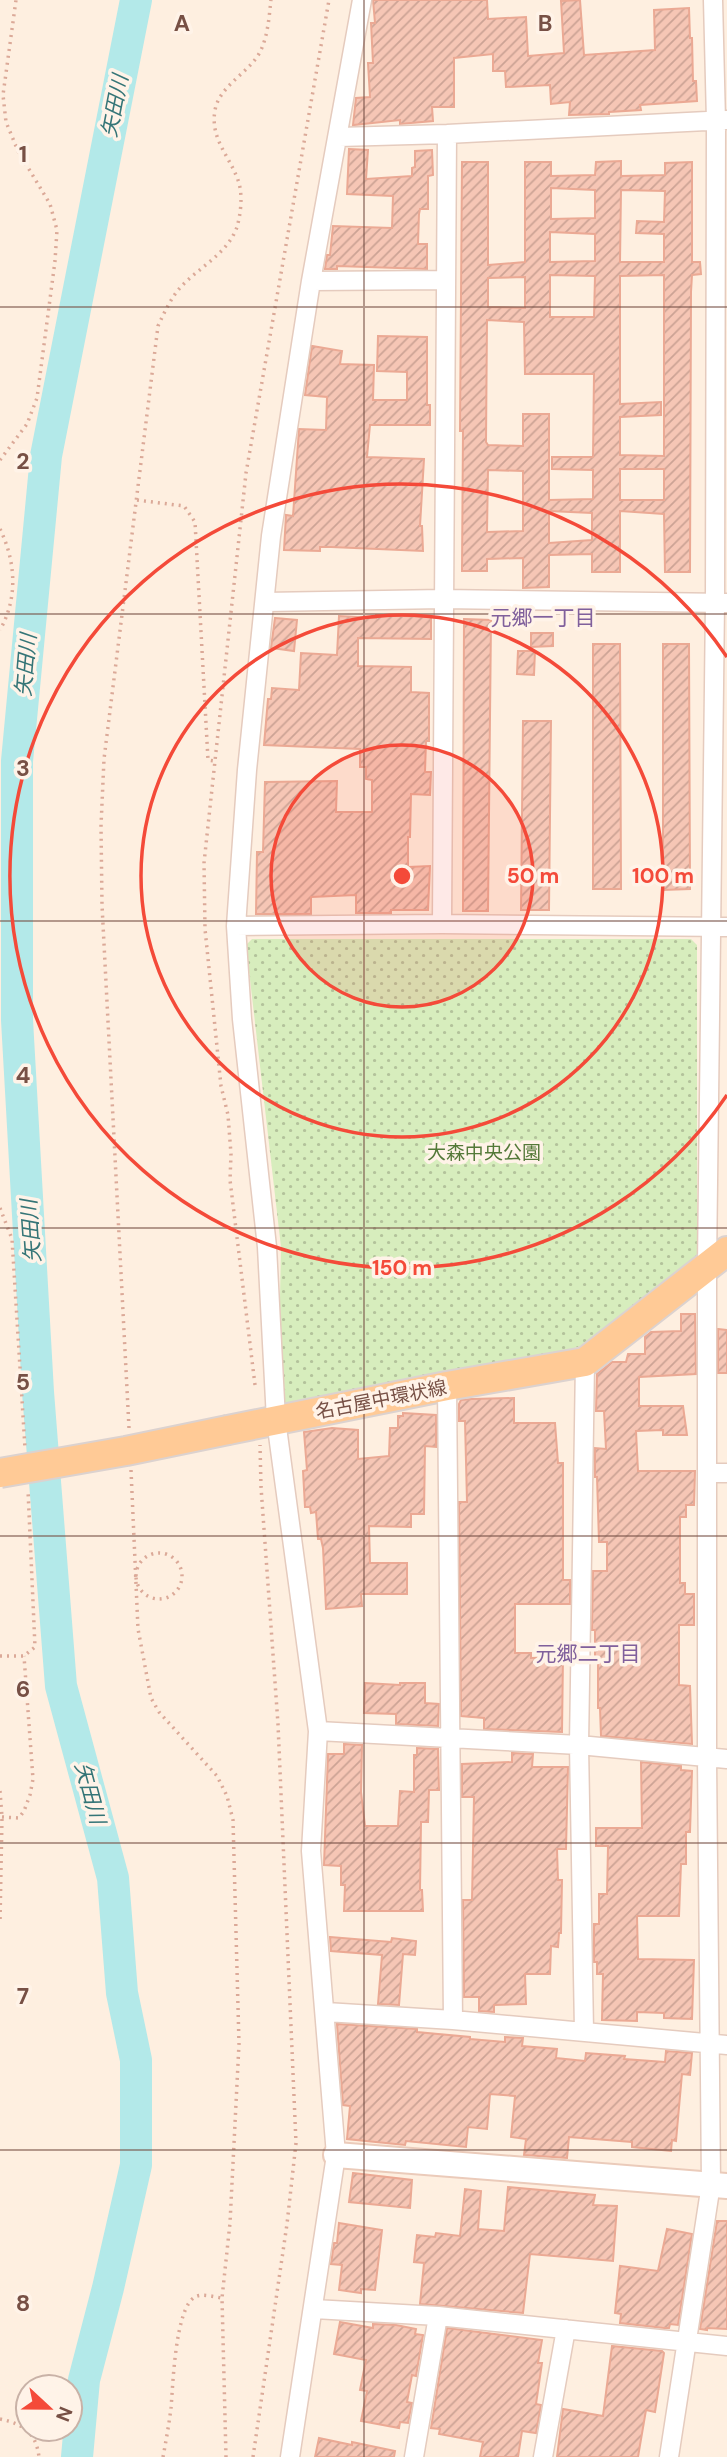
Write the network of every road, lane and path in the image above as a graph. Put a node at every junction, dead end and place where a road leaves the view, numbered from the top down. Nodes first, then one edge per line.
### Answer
1 (16, 0) edge
2 (271, 0) edge
3 (362, 0) edge
4 (713, 0) edge
5 (721, 120) edge
6 (447, 134) junction
7 (339, 137) junction
8 (721, 277) edge
9 (446, 280) junction
10 (312, 282) junction
11 (0, 460) edge
12 (137, 500) junction
13 (0, 529) edge
14 (443, 599) junction
15 (265, 602) junction
16 (721, 603) edge
17 (0, 630) edge
18 (215, 761) dead end
19 (442, 924) junction
20 (236, 926) junction
21 (720, 927) edge
22 (717, 1258) edge
23 (585, 1362) junction
24 (447, 1386) junction
25 (268, 1422) junction
26 (129, 1429) dead end
27 (131, 1470) dead end
28 (0, 1473) edge
29 (708, 1473) junction
30 (727, 1473) edge
31 (136, 1582) junction
32 (24, 1656) dead end
33 (318, 1731) junction
34 (452, 1738) junction
35 (579, 1745) junction
36 (707, 1758) junction
37 (727, 1759) edge
38 (0, 1791) edge
39 (2, 1817) junction
40 (0, 1922) edge
41 (326, 2012) junction
42 (453, 2020) junction
43 (584, 2031) junction
44 (718, 2044) edge
45 (336, 2155) junction
46 (719, 2185) edge
47 (222, 2298) junction
48 (314, 2309) junction
49 (438, 2316) junction
50 (566, 2329) junction
51 (688, 2342) junction
52 (727, 2346) edge
53 (0, 2419) edge
54 (39, 2457) edge
55 (163, 2457) edge
56 (226, 2457) edge
57 (253, 2457) edge
58 (290, 2457) edge
59 (414, 2457) edge
60 (543, 2457) edge
61 (669, 2457) edge

1 - 11 path
2 - 12 path
3 - 7 street
4 - 5 street
5 - 6 street
5 - 8 street
6 - 7 street
6 - 9 street
7 - 10 street
8 - 16 street
9 - 10 street
9 - 14 street
10 - 15 street
12 - 18 path
12 - 26 path
13 - 17 path
14 - 15 street
14 - 16 street
14 - 19 street
15 - 20 street
16 - 21 street
19 - 20 street
19 - 21 street
20 - 25 street
21 - 22 street
22 - 23 main road, 名古屋中環状線
22 - 29 street
23 - 24 main road, 名古屋中環状線
23 - 35 street
24 - 25 main road, 名古屋中環状線
24 - 34 street
25 - 28 main road, 名古屋中環状線, bridge
25 - 33 street
25 - 57 path
27 - 31 path
29 - 30 street
29 - 36 street
31 - 31 path
31 - 47 path
32 - 39 path
33 - 34 street
33 - 41 street
34 - 35 street
34 - 42 street
35 - 36 street
35 - 43 street
36 - 37 street
36 - 44 street
38 - 39 path
39 - 40 path
41 - 42 street
41 - 45 street
42 - 43 street
43 - 44 street
44 - 46 street
45 - 46 street
45 - 48 street
46 - 51 street
47 - 55 path
47 - 56 path
48 - 49 street
48 - 58 street
49 - 50 street
49 - 59 street
50 - 51 street
50 - 60 street
51 - 52 street
51 - 61 street
53 - 54 path

